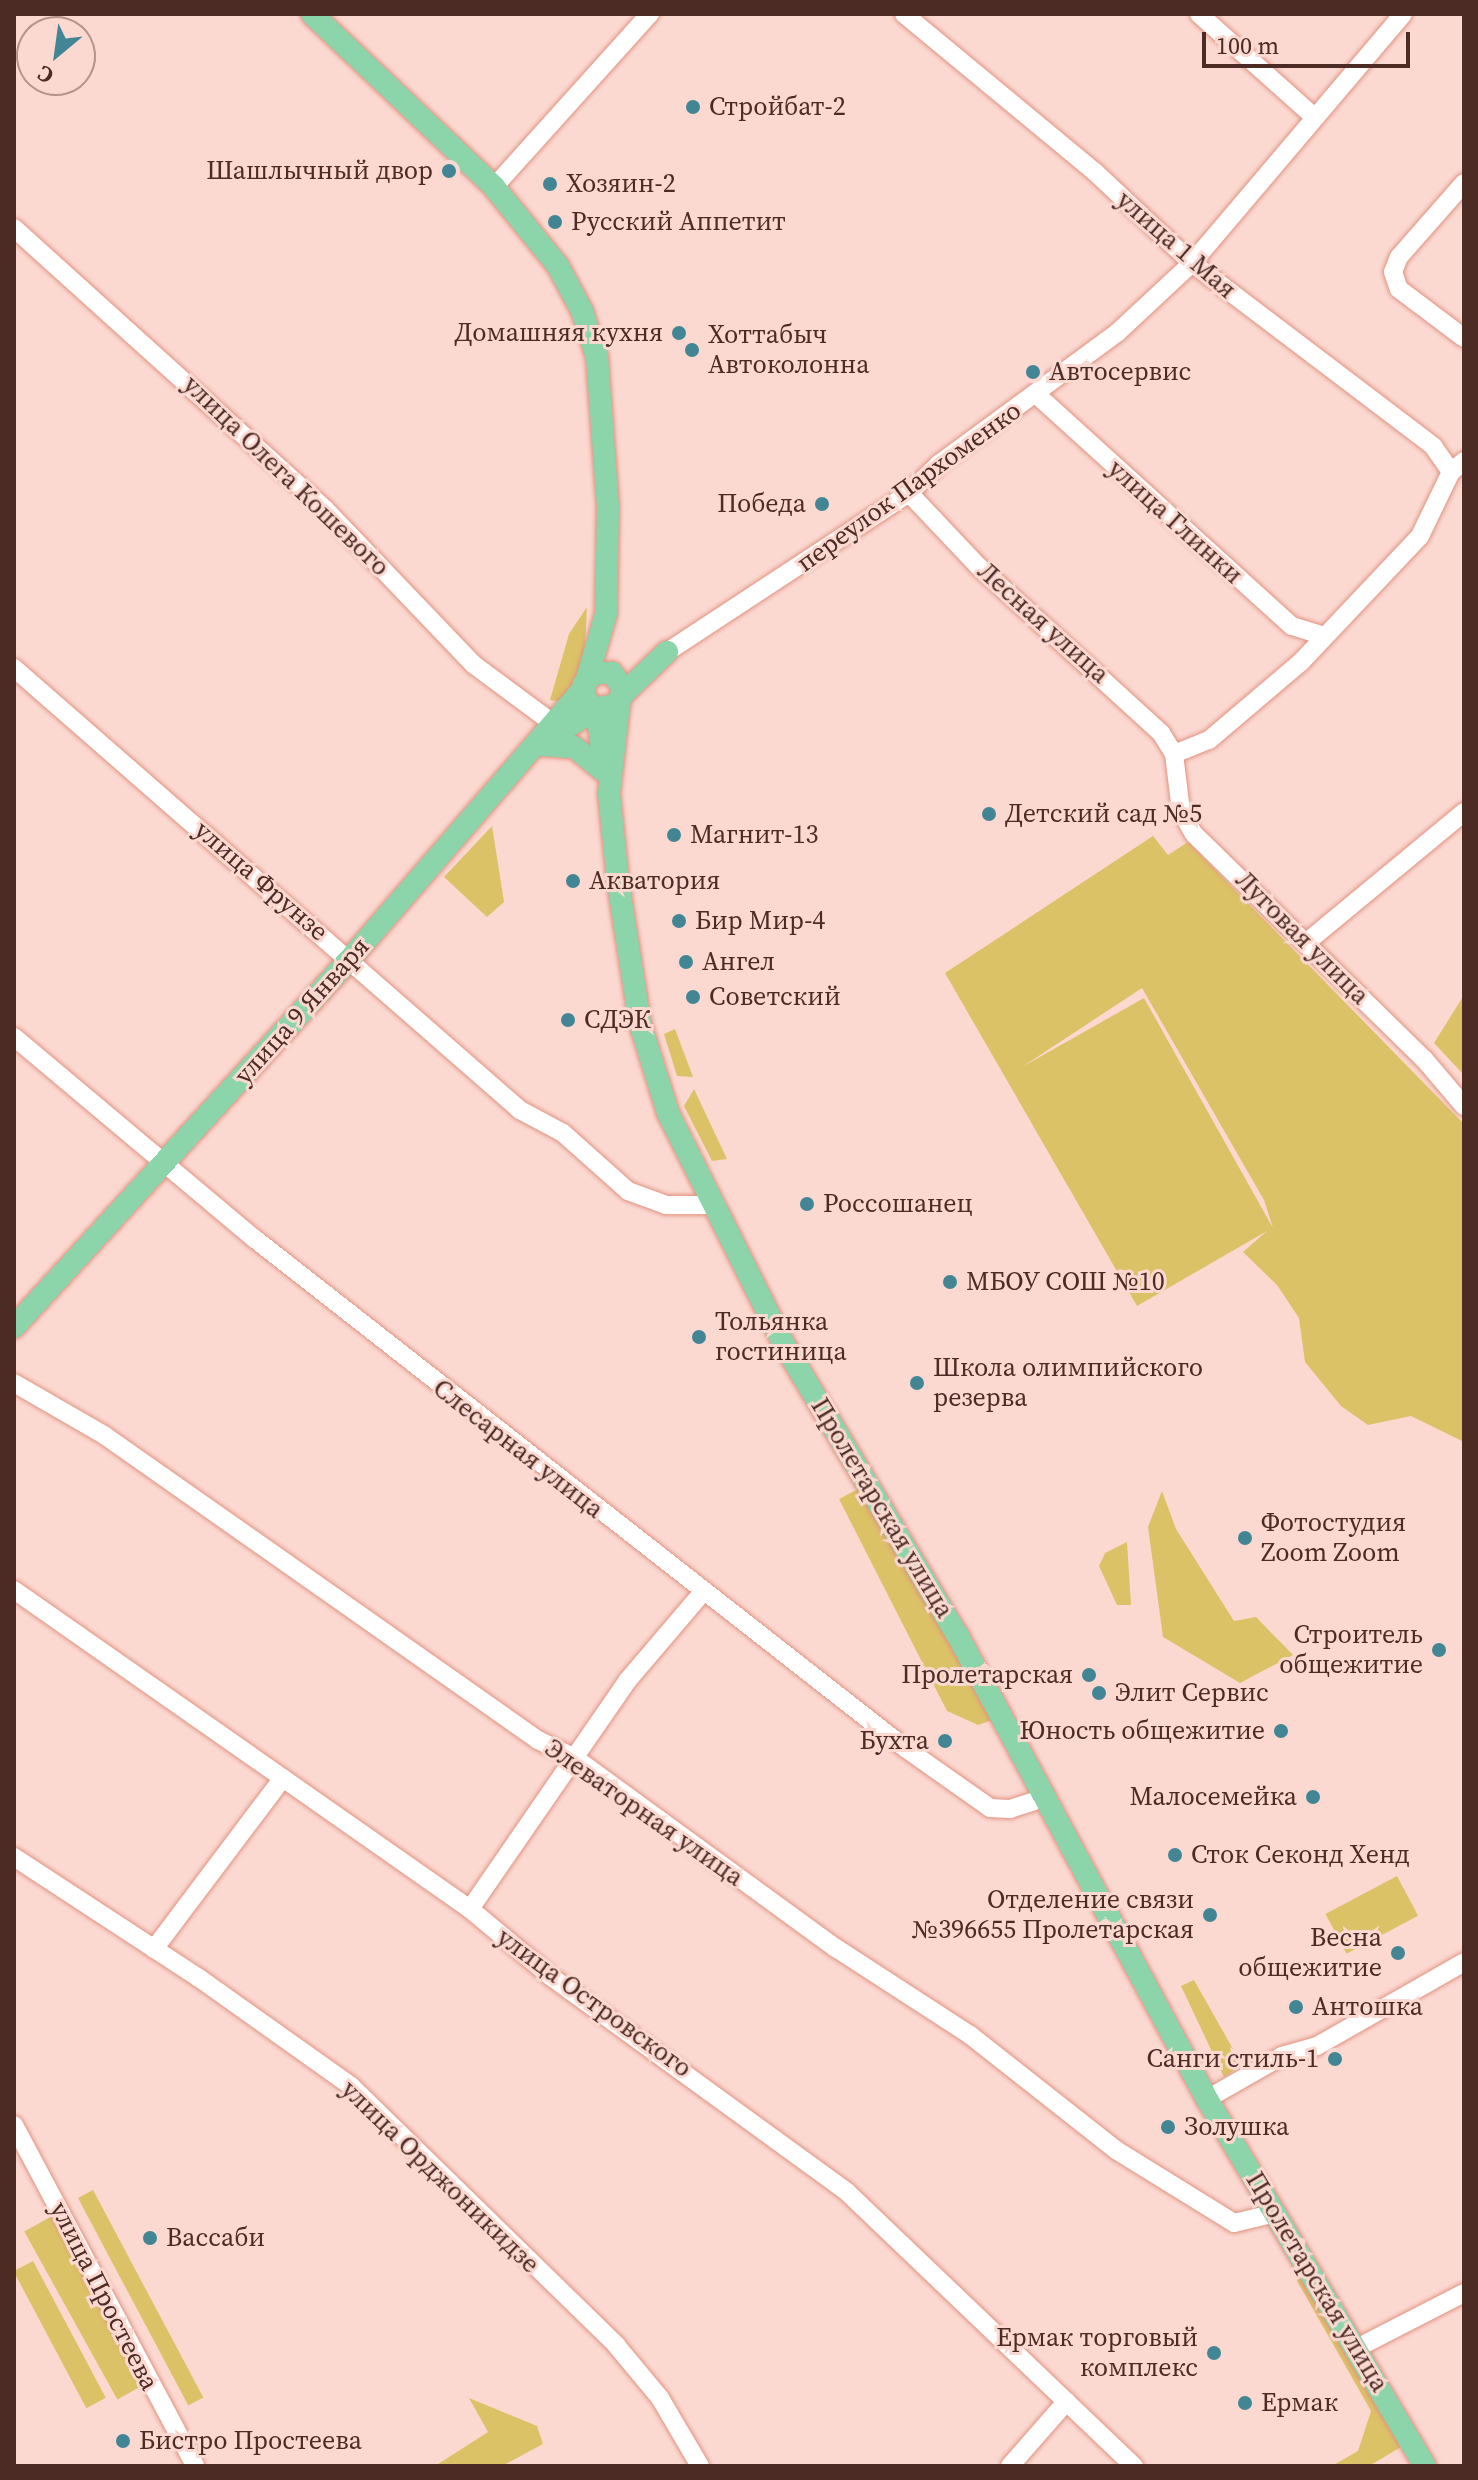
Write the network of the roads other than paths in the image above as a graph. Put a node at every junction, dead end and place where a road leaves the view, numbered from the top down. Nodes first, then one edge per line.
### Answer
1 (312, 14) edge
2 (650, 14) edge
3 (904, 14) edge
4 (1199, 14) edge
5 (1403, 14) edge
6 (1314, 117) junction
7 (1464, 183) edge
8 (494, 187) junction
9 (14, 228) edge
10 (1192, 263) junction
11 (1464, 338) edge
12 (1037, 395) junction
13 (1457, 466) edge
14 (909, 493) junction
15 (606, 614) junction
16 (1321, 635) junction
17 (667, 652) joint
18 (14, 668) edge
19 (585, 684) junction
20 (617, 686) junction
21 (596, 710) junction
22 (555, 725) junction
23 (535, 751) junction
24 (1174, 754) junction
25 (604, 771) junction
26 (609, 793) junction
27 (1464, 812) edge
28 (1307, 942) junction
29 (350, 959) junction
30 (14, 1037) edge
31 (1464, 1106) edge
32 (165, 1162) junction
33 (711, 1205) junction
34 (14, 1327) edge
35 (14, 1383) edge
36 (14, 1590) edge
37 (703, 1592) junction
38 (575, 1758) junction
39 (283, 1778) junction
40 (1046, 1797) junction
41 (14, 1857) edge
42 (470, 1909) junction
43 (154, 1949) junction
44 (1464, 1962) edge
45 (1207, 2099) junction
46 (14, 2125) edge
47 (1276, 2213) junction
48 (1464, 2293) edge
49 (1357, 2348) junction
50 (1067, 2401) junction
51 (1416, 2463) edge
52 (195, 2466) edge
53 (700, 2466) edge
54 (1010, 2466) edge
55 (1134, 2466) edge

1 - 8 main road
2 - 8 street
3 - 10 street, улица 1 Мая
4 - 6 street
5 - 6 street, переулок Пархоменко
6 - 10 street, переулок Пархоменко
7 - 11 street
8 - 15 main road
9 - 22 street, улица Олега Кошевого
10 - 12 street, переулок Пархоменко
10 - 13 street, улица 1 Мая
12 - 14 street, переулок Пархоменко
12 - 16 street, улица Глинки
13 - 16 street
14 - 17 street, переулок Пархоменко
14 - 24 street, Лесная улица
15 - 19 main road
15 - 20 main road, Пролетарская улица
16 - 24 street
17 - 20 main road
18 - 29 street, улица Фрунзе
19 - 20 main road
19 - 21 main road
19 - 22 main road, улица 9 Января
20 - 21 main road
20 - 26 main road, Пролетарская улица
21 - 23 main road
21 - 25 main road
22 - 23 main road, улица 9 Января
23 - 25 main road
23 - 29 main road, улица 9 Января
24 - 28 street, Луговая улица
25 - 26 main road
26 - 33 main road, Пролетарская улица
27 - 28 street
28 - 31 street, Луговая улица
29 - 32 main road, улица 9 Января
29 - 33 street, улица Фрунзе
30 - 32 street, Слесарная улица
32 - 34 main road, улица 9 Января
32 - 37 street, Слесарная улица
33 - 40 main road, Пролетарская улица
35 - 38 street, Элеваторная улица
36 - 39 street, улица Островского
37 - 38 street
37 - 40 street, Слесарная улица
38 - 42 street
38 - 47 street, Элеваторная улица
39 - 42 street, улица Островского
39 - 43 street
40 - 45 main road, Пролетарская улица
41 - 43 street, улица Орджоникидзе
42 - 50 street, улица Островского
43 - 53 street, улица Орджоникидзе
44 - 45 street
45 - 47 main road, Пролетарская улица
46 - 52 street, улица Простеева
47 - 49 main road, Пролетарская улица
48 - 49 street
49 - 51 main road, Пролетарская улица
50 - 54 street
50 - 55 street, улица Островского

